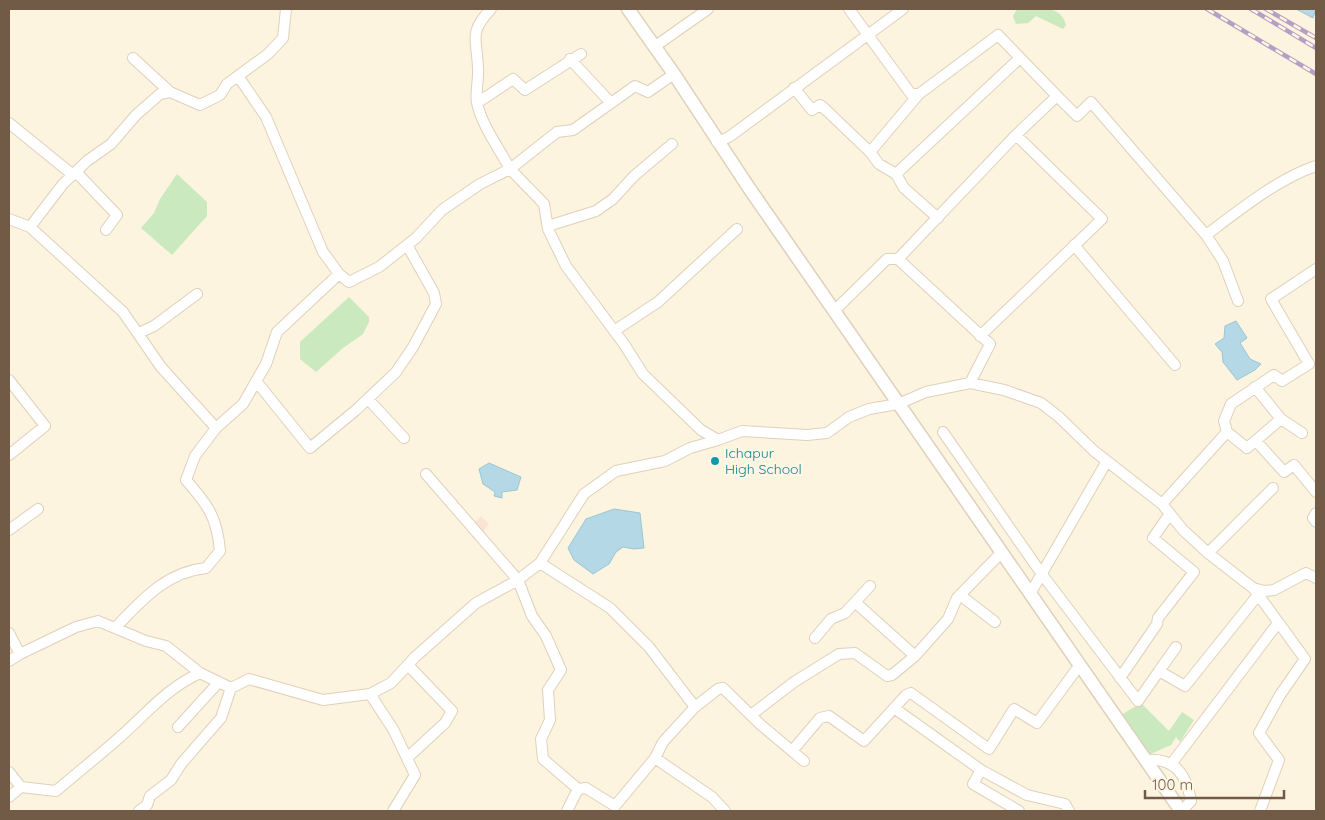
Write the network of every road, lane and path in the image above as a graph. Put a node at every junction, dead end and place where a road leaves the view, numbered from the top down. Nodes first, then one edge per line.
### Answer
1 (286, 9) edge
2 (491, 9) edge
3 (708, 9) edge
4 (849, 9) edge
5 (903, 9) edge
6 (631, 10) edge
7 (868, 36) junction
8 (654, 47) junction
9 (581, 54) dead end
10 (133, 58) dead end
11 (1020, 58) junction
12 (570, 59) junction
13 (674, 74) junction
14 (238, 76) junction
15 (794, 88) junction
16 (170, 92) junction
17 (919, 94) junction
18 (1057, 96) junction
19 (477, 102) junction
20 (611, 103) junction
21 (9, 123) edge
22 (1016, 135) junction
23 (717, 142) junction
24 (672, 144) dead end
25 (870, 152) junction
26 (1316, 166) edge
27 (510, 169) junction
28 (74, 173) junction
29 (896, 174) junction
30 (938, 218) junction
31 (9, 219) edge
32 (548, 226) junction
33 (30, 227) junction
34 (737, 229) dead end
35 (106, 230) dead end
36 (1206, 235) junction
37 (407, 245) junction
38 (1074, 245) junction
39 (898, 259) junction
40 (1316, 269) edge
41 (339, 274) junction
42 (197, 294) dead end
43 (1238, 301) dead end
44 (834, 311) junction
45 (614, 331) junction
46 (139, 333) junction
47 (980, 336) junction
48 (1175, 365) dead end
49 (9, 380) edge
50 (256, 382) junction
51 (970, 382) junction
52 (1255, 388) junction
53 (368, 399) junction
54 (898, 404) junction
55 (1281, 419) junction
56 (216, 428) junction
57 (943, 432) dead end
58 (1227, 432) junction
59 (1302, 433) dead end
60 (404, 438) dead end
61 (718, 440) junction
62 (1256, 441) junction
63 (9, 455) edge
64 (1107, 461) junction
65 (426, 474) dead end
66 (1273, 488) dead end
67 (1316, 492) edge
68 (1162, 504) junction
69 (38, 509) dead end
70 (1316, 513) edge
71 (1169, 515) junction
72 (1316, 522) edge
73 (9, 530) edge
74 (1001, 553) junction
75 (1208, 553) junction
76 (540, 563) junction
77 (1041, 573) junction
78 (1316, 578) edge
79 (518, 580) junction
80 (870, 586) dead end
81 (1256, 591) junction
82 (1030, 594) junction
83 (960, 595) junction
84 (856, 603) junction
85 (995, 622) dead end
86 (1278, 623) junction
87 (116, 627) junction
88 (9, 633) edge
89 (815, 638) dead end
90 (1176, 647) dead end
91 (20, 654) junction
92 (915, 656) junction
93 (9, 661) edge
94 (408, 665) junction
95 (1079, 666) junction
96 (1160, 671) junction
97 (200, 673) junction
98 (1120, 678) junction
99 (218, 683) junction
100 (231, 688) junction
101 (370, 694) junction
102 (695, 707) junction
103 (894, 708) junction
104 (751, 715) junction
105 (178, 726) dead end
106 (792, 751) junction
107 (407, 758) junction
108 (656, 758) junction
109 (1145, 760) junction
110 (804, 762) dead end
111 (1172, 763) junction
112 (981, 770) junction
113 (9, 772) edge
114 (20, 787) junction
115 (578, 789) junction
116 (9, 797) edge
117 (139, 811) edge
118 (393, 811) edge
119 (567, 811) edge
120 (725, 811) edge
121 (1019, 811) edge
122 (1070, 811) edge
123 (1181, 811) edge
124 (1260, 811) edge

1 - 14 street
2 - 19 street
3 - 8 street
4 - 7 street
5 - 7 street
6 - 8 street
7 - 15 street
7 - 17 street
8 - 13 street
9 - 12 street
10 - 16 street
11 - 17 street
11 - 18 street
11 - 29 street
12 - 19 street
12 - 20 street
13 - 20 street
13 - 23 street
14 - 16 street
14 - 41 street
15 - 23 street
15 - 25 street
16 - 28 street
17 - 25 street
18 - 22 street
18 - 36 street
19 - 27 street
20 - 27 street
21 - 28 street
22 - 30 street
22 - 38 street
23 - 44 street
24 - 32 street
25 - 29 street
26 - 36 street
27 - 32 street
27 - 37 street
28 - 33 street
28 - 35 street
29 - 30 street
30 - 39 street
31 - 33 street
32 - 45 street
33 - 46 street
34 - 45 street
36 - 43 street
37 - 41 street
37 - 53 street
38 - 47 street
38 - 48 street
39 - 44 street
39 - 47 street
40 - 52 street
41 - 50 street
42 - 46 street
44 - 54 street
45 - 61 street
46 - 56 street
47 - 51 street
49 - 63 street
50 - 53 street
50 - 56 street
51 - 54 street
51 - 64 street
52 - 55 street
52 - 58 street
53 - 60 street
54 - 61 street
54 - 74 street
55 - 59 street
55 - 62 street
56 - 87 street
57 - 77 street
58 - 62 street
58 - 68 street
61 - 76 street
62 - 67 street
64 - 68 street
64 - 77 street
65 - 79 street
66 - 75 street
68 - 71 street
69 - 73 street
70 - 72 street
71 - 75 street
71 - 98 street
74 - 82 street
74 - 83 street
75 - 81 street
76 - 79 street
76 - 102 street
77 - 82 street
77 - 98 street
78 - 81 street
79 - 94 street
79 - 115 street
80 - 84 street
81 - 86 street
81 - 96 street
82 - 95 street
83 - 85 street
83 - 92 street
84 - 89 street
84 - 92 street
86 - 111 street
86 - 124 street
87 - 91 street
87 - 97 street
88 - 91 street
90 - 96 street
91 - 93 street
92 - 104 street
94 - 101 street
94 - 107 street
95 - 103 street
95 - 109 street
96 - 98 street
97 - 99 street
97 - 114 street
99 - 100 street
99 - 105 street
100 - 101 street
100 - 117 street
101 - 107 street
102 - 104 street
102 - 108 street
103 - 106 street
103 - 112 street
104 - 106 street
106 - 110 street
107 - 118 street
108 - 115 street
108 - 120 street
109 - 111 street
109 - 123 street
111 - 123 street
112 - 121 street
112 - 122 street
113 - 114 street
114 - 116 street
115 - 119 street

